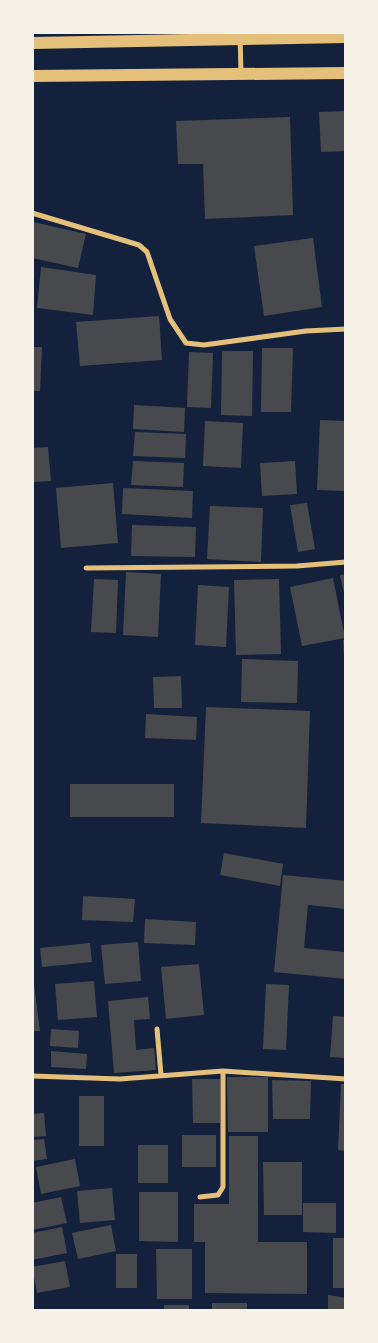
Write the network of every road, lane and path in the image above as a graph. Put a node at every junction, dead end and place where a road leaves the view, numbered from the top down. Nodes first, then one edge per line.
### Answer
1 (240, 35) edge
2 (145, 37) edge
3 (346, 37) edge
4 (32, 43) edge
5 (346, 73) edge
6 (241, 74) junction
7 (32, 76) edge
8 (32, 213) edge
9 (346, 330) edge
10 (346, 562) edge
11 (86, 568) dead end
12 (157, 1029) dead end
13 (223, 1071) junction
14 (161, 1074) junction
15 (32, 1076) edge
16 (346, 1079) edge
17 (200, 1197) dead end

1 - 2 main road
1 - 3 main road
1 - 6 street
2 - 4 main road
5 - 6 main road
6 - 7 main road
8 - 9 street
10 - 11 street
12 - 14 street
13 - 14 street
13 - 16 street
13 - 17 street
14 - 15 street

